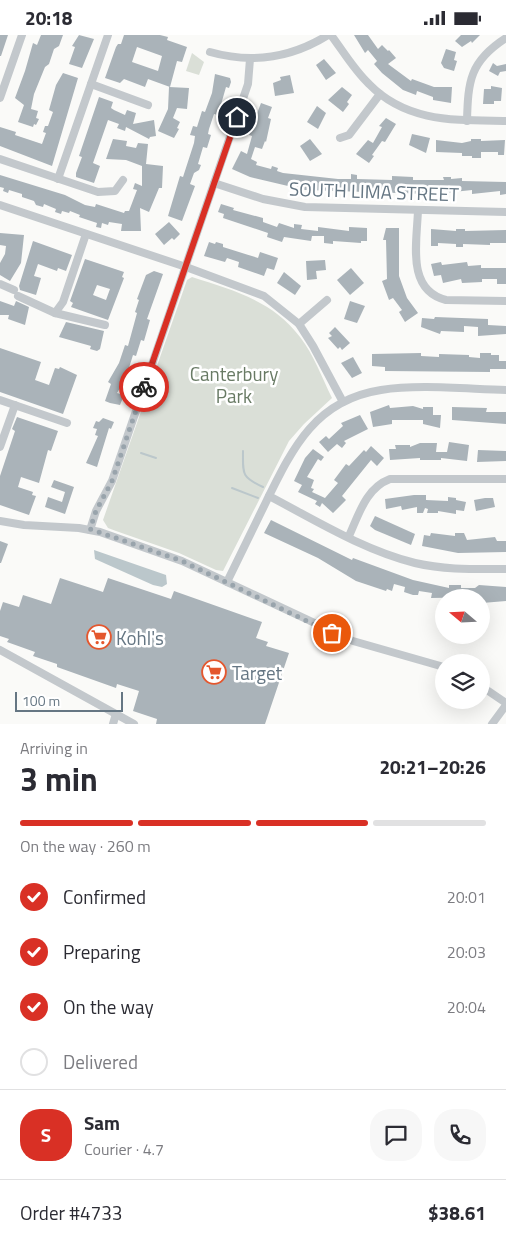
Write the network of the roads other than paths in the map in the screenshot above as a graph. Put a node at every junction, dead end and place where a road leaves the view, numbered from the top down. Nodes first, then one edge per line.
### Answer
1 (22, 35) edge
2 (108, 35) edge
3 (330, 35) edge
4 (506, 38) edge
5 (210, 52) dead end
6 (250, 59) junction
7 (91, 84) junction
8 (380, 94) junction
9 (0, 98) edge
10 (148, 105) dead end
11 (467, 121) junction
12 (506, 121) edge
13 (340, 138) dead end
14 (0, 159) edge
15 (58, 179) junction
16 (123, 180) dead end
17 (214, 183) junction
18 (0, 205) edge
19 (418, 210) junction
20 (506, 212) edge
21 (86, 234) junction
22 (186, 267) junction
23 (0, 284) edge
24 (328, 300) dead end
25 (506, 301) edge
26 (55, 313) junction
27 (299, 324) junction
28 (105, 325) dead end
29 (506, 390) edge
30 (0, 400) edge
31 (342, 402) junction
32 (14, 405) junction
33 (67, 423) dead end
34 (0, 447) edge
35 (506, 479) edge
36 (269, 496) junction
37 (0, 521) edge
38 (90, 529) junction
39 (349, 536) junction
40 (506, 569) edge
41 (227, 582) junction
42 (0, 650) edge
43 (435, 665) edge
44 (490, 692) edge
45 (506, 704) edge
46 (116, 715) junction
47 (113, 724) edge
48 (134, 724) edge
49 (492, 724) edge

1 - 9 street
2 - 7 street
3 - 6 street
3 - 8 street
4 - 11 street
5 - 6 street
6 - 17 street
7 - 10 street
7 - 15 street
8 - 11 street
8 - 13 street
11 - 12 street
14 - 15 street
15 - 16 street
17 - 19 street, SOUTH LIMA STREET
17 - 22 street
18 - 21 street
19 - 20 street, SOUTH LIMA STREET
19 - 25 street
21 - 22 street
21 - 26 street
22 - 27 street
22 - 38 street
23 - 26 street
24 - 27 street
26 - 28 street
27 - 31 street
29 - 31 street
30 - 32 street
31 - 36 street
32 - 33 street
32 - 34 street
35 - 39 street
36 - 39 street
36 - 41 street
37 - 38 street
38 - 41 street
39 - 40 street
41 - 43 street
42 - 46 street
44 - 45 street
45 - 49 street
46 - 47 street
46 - 48 street

